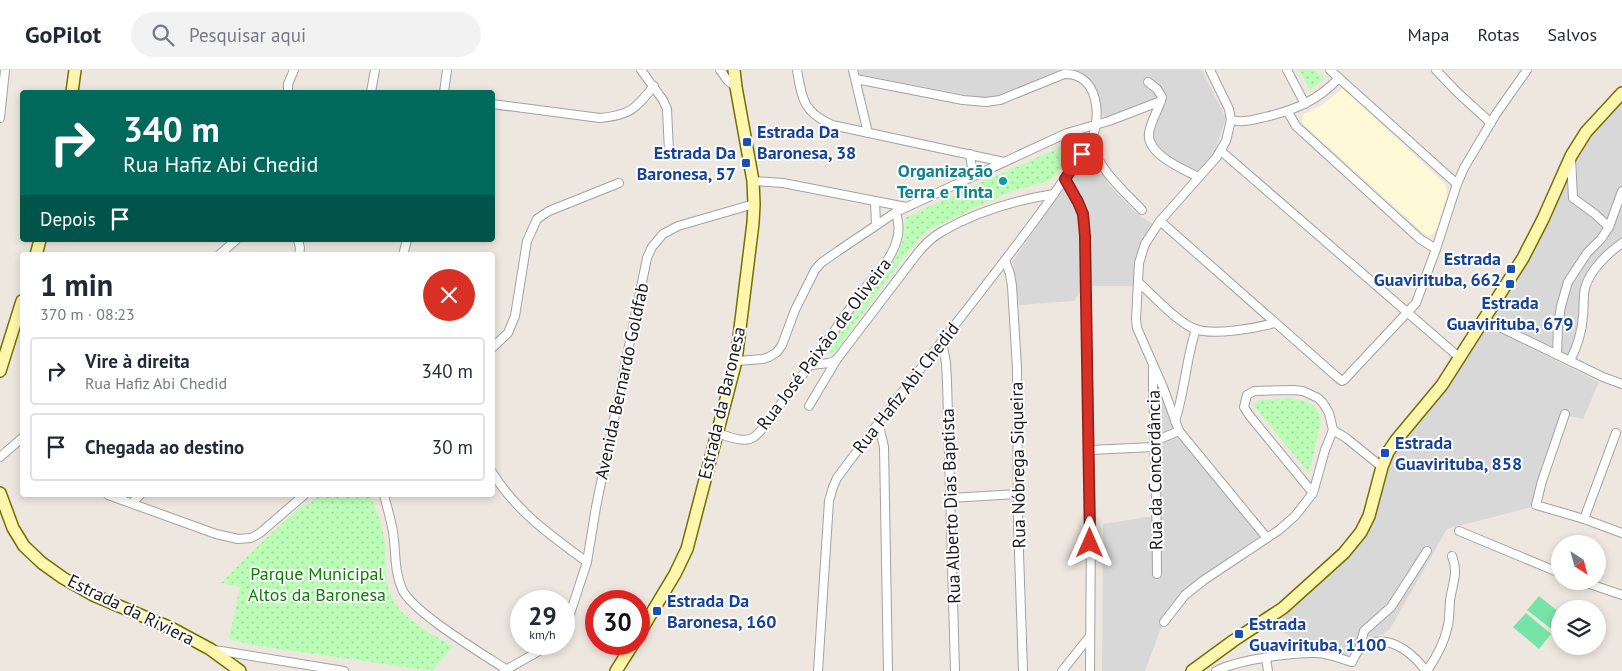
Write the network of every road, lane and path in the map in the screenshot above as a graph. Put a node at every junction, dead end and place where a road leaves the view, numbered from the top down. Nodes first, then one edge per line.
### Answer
1 (5, 70) edge
2 (75, 70) edge
3 (294, 70) edge
4 (375, 70) edge
5 (447, 70) edge
6 (641, 70) edge
7 (720, 70) edge
8 (734, 70) edge
9 (797, 70) edge
10 (854, 70) edge
11 (1210, 70) edge
12 (1287, 70) edge
13 (1330, 70) edge
14 (1436, 70) edge
15 (1527, 70) edge
16 (1339, 78) junction
17 (856, 79) junction
18 (1148, 82) dead end
19 (654, 86) junction
20 (736, 87) junction
21 (72, 90) edge
22 (288, 90) edge
23 (371, 90) edge
24 (444, 90) edge
25 (1622, 93) edge
26 (1161, 101) junction
27 (495, 104) edge
28 (1305, 104) junction
29 (1288, 112) junction
30 (0, 116) edge
31 (1231, 120) junction
32 (1492, 123) junction
33 (1096, 124) junction
34 (868, 133) junction
35 (1091, 142) junction
36 (1221, 151) junction
37 (669, 152) dead end
38 (970, 154) junction
39 (1571, 156) junction
40 (1004, 162) junction
41 (973, 176) junction
42 (1198, 177) junction
43 (1065, 179) junction
44 (753, 181) junction
45 (618, 183) dead end
46 (1457, 184) junction
47 (1622, 191) edge
48 (1054, 194) junction
49 (876, 201) junction
50 (754, 204) junction
51 (906, 207) junction
52 (1142, 210) dead end
53 (896, 212) junction
54 (1160, 221) junction
55 (876, 225) junction
56 (1609, 227) junction
57 (234, 242) edge
58 (1622, 243) edge
59 (1436, 249) junction
60 (222, 252) edge
61 (1005, 260) junction
62 (1138, 282) junction
63 (20, 307) edge
64 (1408, 313) junction
65 (1483, 319) junction
66 (1275, 323) junction
67 (1196, 329) junction
68 (942, 341) junction
69 (495, 345) edge
70 (1557, 355) junction
71 (1460, 358) junction
72 (837, 359) junction
73 (736, 361) junction
74 (1570, 361) junction
75 (811, 365) junction
76 (1153, 365) junction
77 (0, 372) edge
78 (1622, 384) edge
79 (809, 406) dead end
80 (1564, 414) dead end
81 (1175, 420) junction
82 (878, 422) junction
83 (1333, 430) junction
84 (1179, 431) junction
85 (1616, 432) dead end
86 (717, 433) junction
87 (20, 440) edge
88 (1155, 444) junction
89 (1090, 450) junction
90 (0, 457) edge
91 (1382, 466) junction
92 (495, 476) edge
93 (0, 493) edge
94 (1313, 493) junction
95 (1018, 494) junction
96 (114, 497) edge
97 (138, 497) edge
98 (302, 497) edge
99 (384, 497) edge
100 (950, 498) junction
101 (132, 503) junction
102 (1584, 519) junction
103 (1458, 530) dead end
104 (1622, 533) edge
105 (1267, 538) junction
106 (1427, 551) dead end
107 (1452, 556) dead end
108 (587, 562) junction
109 (1551, 569) edge
110 (1157, 574) dead end
111 (1606, 589) edge
112 (1622, 594) edge
113 (575, 599) edge
114 (650, 616) edge
115 (1164, 622) dead end
116 (1090, 636) junction
117 (210, 649) junction
118 (1359, 649) junction
119 (532, 655) edge
120 (626, 655) edge
121 (1266, 658) junction
122 (1352, 662) junction
123 (505, 670) edge
124 (240, 671) edge
125 (344, 671) edge
126 (616, 671) edge
127 (818, 671) edge
128 (888, 671) edge
129 (955, 671) edge
130 (1023, 671) edge
131 (1062, 671) edge
132 (1090, 671) edge
133 (1192, 671) edge
134 (1216, 671) edge
135 (1268, 671) edge
136 (1354, 671) edge
137 (1426, 671) edge

1 - 30 street
2 - 21 street
3 - 22 street
4 - 23 street
5 - 24 street
6 - 19 street
7 - 20 street
8 - 20 street, Estrada da Baronesa
9 - 34 street
10 - 17 street
11 - 31 street
12 - 28 street
13 - 16 street
14 - 32 street
15 - 32 street
16 - 28 street
16 - 46 street
17 - 33 street, Rua Hafiz Abi Chedid
17 - 34 street
18 - 26 street
19 - 27 street
19 - 37 street
20 - 44 street, Estrada da Baronesa
25 - 39 street
26 - 33 street
26 - 42 street
28 - 29 street
29 - 31 street
29 - 59 street
31 - 36 street
32 - 46 street
33 - 35 street, Rua Hafiz Abi Chedid
33 - 40 street
34 - 38 street
35 - 43 street, Rua Hafiz Abi Chedid
35 - 52 street
36 - 42 street
36 - 64 street
38 - 40 street
38 - 41 street
39 - 56 street
39 - 65 street
40 - 41 street
41 - 51 street
42 - 54 street
43 - 48 street, Rua Hafiz Abi Chedid
43 - 89 street
44 - 49 street
44 - 50 street, Estrada da Baronesa
45 - 69 street
46 - 59 street
47 - 56 street
48 - 61 street, Rua Hafiz Abi Chedid
48 - 72 street
49 - 51 street
49 - 55 street
50 - 73 street, Estrada da Baronesa
50 - 108 street, Avenida Bernardo Goldfab
51 - 53 street
53 - 55 street
53 - 75 street, Rua José Paixão de Oliveira
54 - 62 street
54 - 66 street
55 - 73 street
56 - 70 street
57 - 60 street
58 - 74 street
59 - 64 street
61 - 68 street, Rua Hafiz Abi Chedid
61 - 95 street, Rua Nóbrega Siqueira
62 - 67 street
62 - 76 street
63 - 77 street
64 - 66 street
64 - 71 street
65 - 70 street
65 - 71 street
66 - 67 street
67 - 81 street
68 - 82 street, Rua Hafiz Abi Chedid
68 - 100 street, Rua Alberto Dias Baptista
70 - 74 street
71 - 91 street
72 - 75 street
72 - 79 street
73 - 86 street, Estrada da Baronesa
74 - 78 street
75 - 86 street, Rua José Paixão de Oliveira
76 - 81 street
76 - 88 street, Rua da Concordância
80 - 102 street
81 - 84 street
82 - 127 street, Rua Hafiz Abi Chedid
82 - 128 street
83 - 91 street
83 - 94 street
83 - 94 street
84 - 88 street
84 - 105 street
85 - 102 street
86 - 114 street, Estrada da Baronesa
87 - 90 street
88 - 89 street
88 - 110 street, Rua da Concordância
89 - 116 street
91 - 133 street
92 - 108 street
93 - 117 street, Estrada da Riviera
94 - 105 street
95 - 100 street
95 - 130 street, Rua Nóbrega Siqueira
96 - 101 street
97 - 101 street
98 - 101 street
99 - 123 street
100 - 129 street, Rua Alberto Dias Baptista
102 - 104 street
103 - 109 street
105 - 115 street
106 - 118 street
107 - 137 street
108 - 113 street, Avenida Bernardo Goldfab
111 - 112 street
116 - 131 street
116 - 132 street
117 - 124 street, Estrada da Riviera
117 - 125 street
118 - 122 street
118 - 137 street
119 - 123 street
120 - 126 street
121 - 122 street
121 - 134 street
121 - 135 street
122 - 136 street

